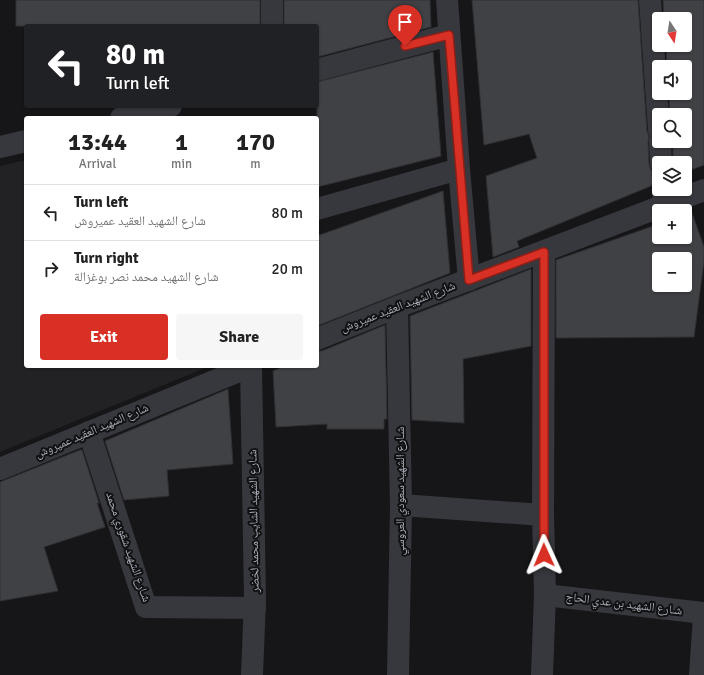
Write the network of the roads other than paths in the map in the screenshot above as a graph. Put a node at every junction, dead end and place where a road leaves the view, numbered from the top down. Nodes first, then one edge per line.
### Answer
1 (272, 0) edge
2 (448, 0) edge
3 (650, 0) edge
4 (272, 24) edge
5 (449, 35) junction
6 (319, 69) edge
7 (162, 108) edge
8 (657, 108) edge
9 (129, 116) edge
10 (24, 141) edge
11 (0, 147) edge
12 (459, 169) junction
13 (703, 196) edge
14 (664, 197) edge
15 (319, 208) edge
16 (544, 252) junction
17 (469, 280) junction
18 (397, 307) junction
19 (319, 339) edge
20 (246, 368) edge
21 (251, 368) edge
22 (89, 432) junction
23 (0, 469) edge
24 (401, 505) junction
25 (543, 515) junction
26 (545, 595) junction
27 (255, 608) junction
28 (704, 615) edge
29 (252, 675) edge
30 (398, 675) edge
31 (542, 675) edge
32 (700, 675) edge

1 - 4 street
2 - 5 street
3 - 8 street
5 - 6 street
5 - 12 street
7 - 9 street
10 - 11 street
12 - 15 street
12 - 17 street
13 - 14 street, شارع الشهيد العقيد عميروش
14 - 16 street, شارع الشهيد العقيد عميروش
16 - 17 street, شارع الشهيد العقيد عميروش
16 - 25 street
17 - 18 street, شارع الشهيد العقيد عميروش
18 - 19 street, شارع الشهيد العقيد عميروش
18 - 24 street, شـارع الشهيد سعودي العروسي
20 - 22 street, شارع الشهيد العقيد عميروش
21 - 27 street, شـارع الشهيد الشايب محمد لخضر
22 - 23 street, شارع الشهيد العقيد عميروش
22 - 27 street, شـارع الشهيد شقوري محمد
24 - 25 street
24 - 30 street, شـارع الشهيد سعودي العروسي
25 - 26 street
26 - 28 street, شـارع الشهيد بن عدي الحاج
26 - 31 street
27 - 29 street, شـارع الشهيد الشايب محمد لخضر
28 - 32 street

